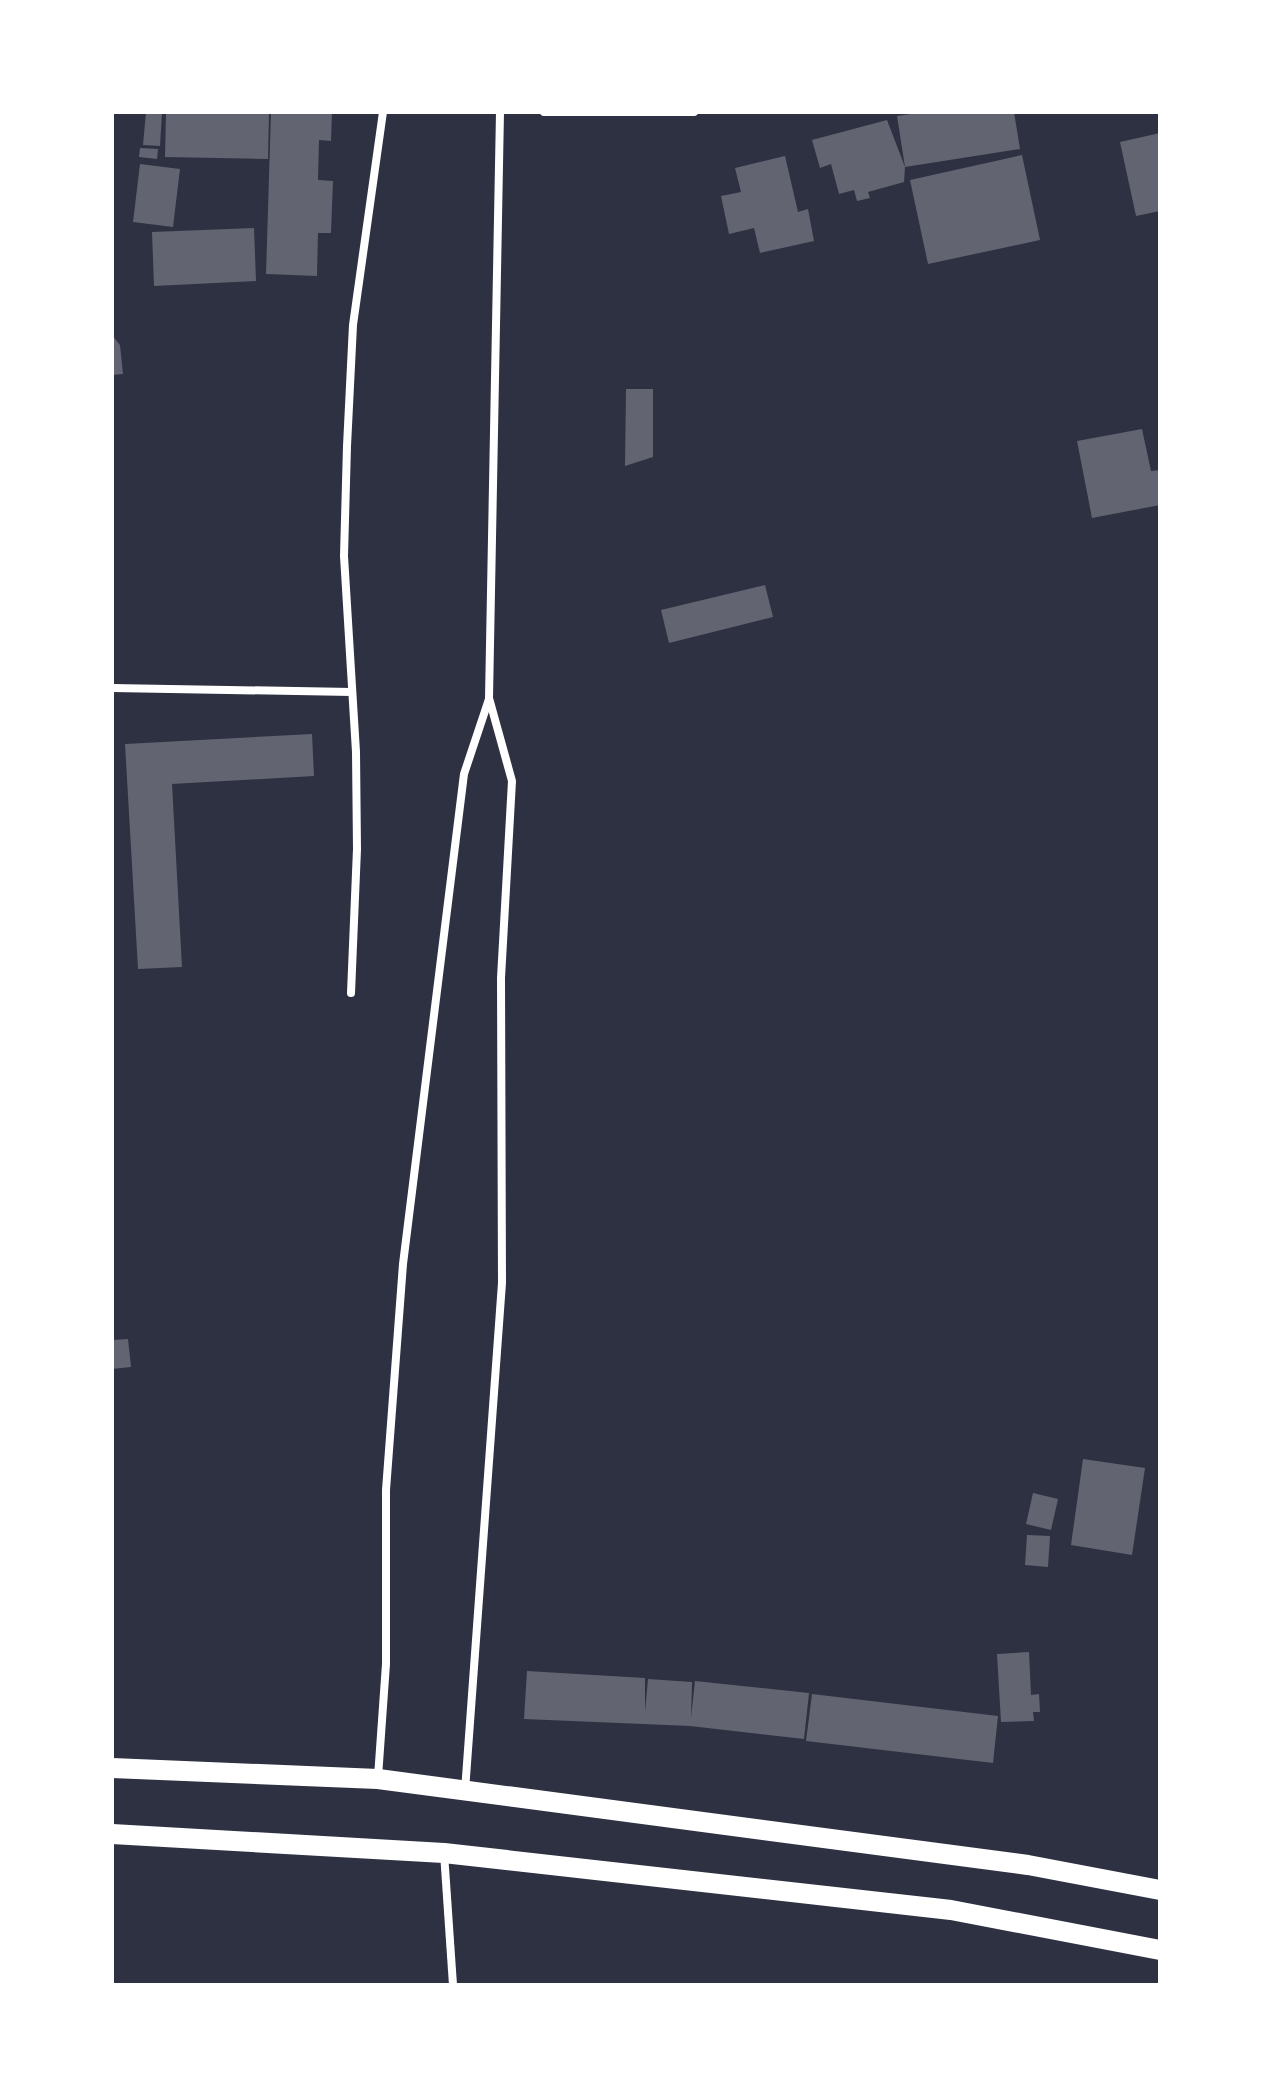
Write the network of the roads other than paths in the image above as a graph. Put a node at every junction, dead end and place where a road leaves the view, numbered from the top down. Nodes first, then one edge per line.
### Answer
1 (383, 112) edge
2 (500, 112) edge
3 (544, 112) edge
4 (694, 112) edge
5 (112, 688) edge
6 (352, 692) junction
7 (489, 698) junction
8 (351, 993) dead end
9 (112, 1768) edge
10 (378, 1779) junction
11 (465, 1792) junction
12 (112, 1834) edge
13 (444, 1853) junction
14 (1160, 1890) edge
15 (1160, 1950) edge
16 (453, 1985) edge

1 - 6 street
2 - 7 street
3 - 4 street
5 - 6 street
6 - 8 street
7 - 10 street
7 - 11 street
9 - 10 main road
10 - 11 main road
11 - 14 main road
12 - 13 main road
13 - 15 main road
13 - 16 street

